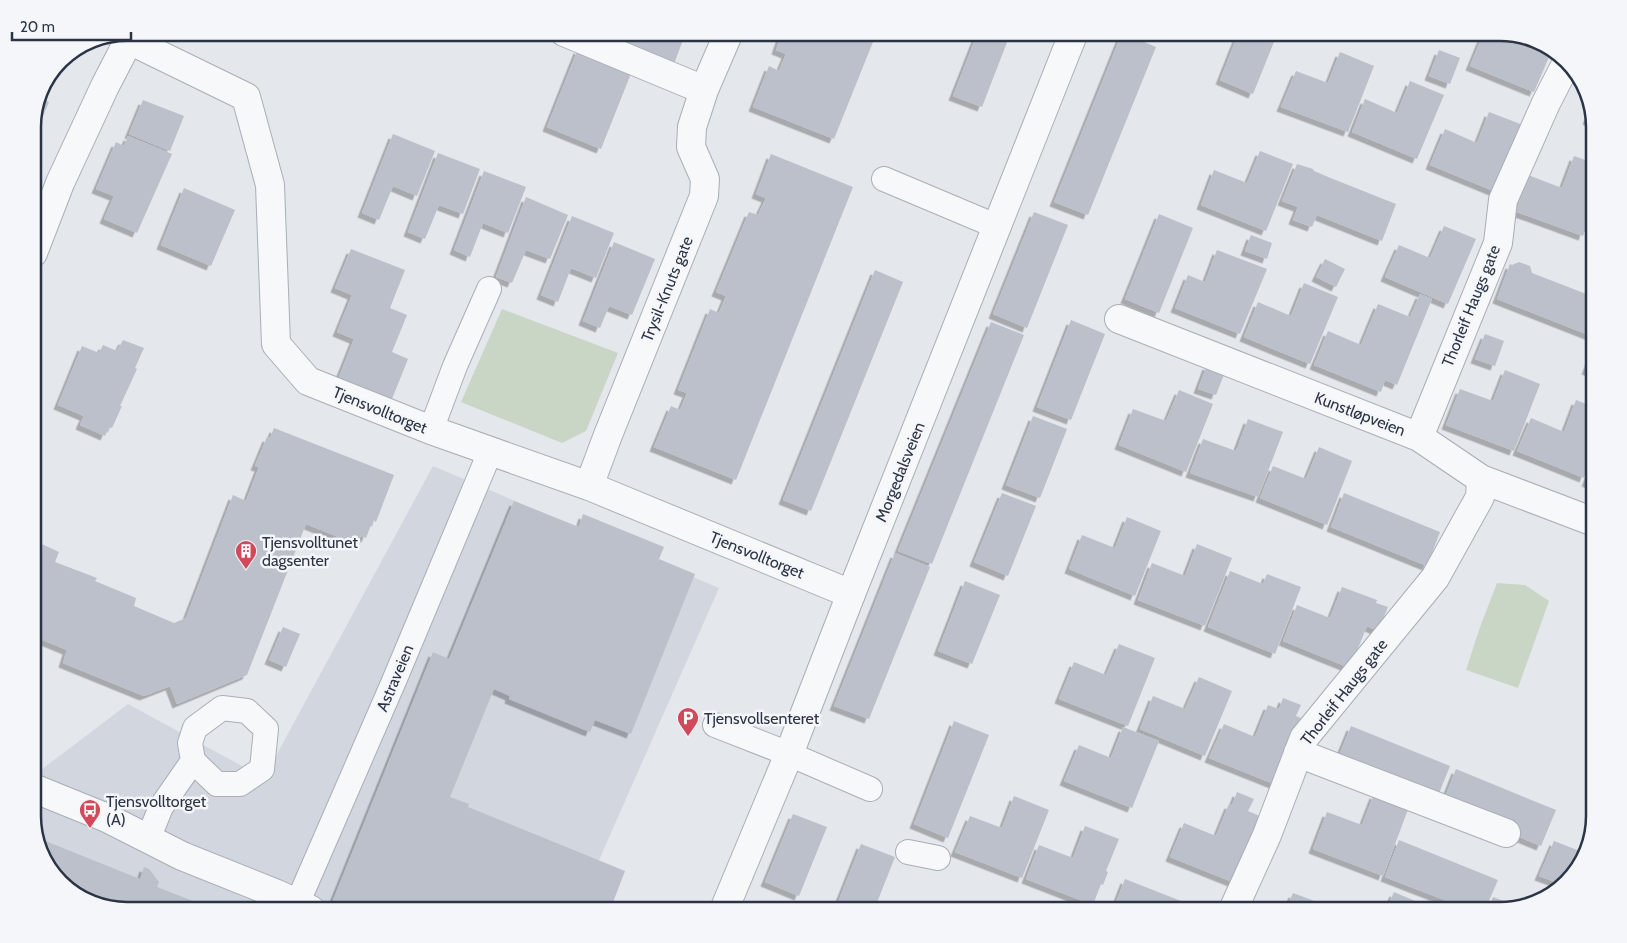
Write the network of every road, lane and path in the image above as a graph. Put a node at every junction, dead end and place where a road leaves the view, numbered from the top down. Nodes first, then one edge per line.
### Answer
1 (128, 41) edge
2 (140, 41) edge
3 (586, 41) edge
4 (725, 41) edge
5 (1070, 41) edge
6 (1563, 69) edge
7 (704, 90) junction
8 (884, 179) dead end
9 (998, 227) junction
10 (41, 232) edge
11 (489, 290) dead end
12 (1119, 319) dead end
13 (431, 430) junction
14 (1419, 437) junction
15 (490, 452) junction
16 (1481, 479) junction
17 (589, 486) junction
18 (1586, 519) edge
19 (851, 594) junction
20 (715, 726) dead end
21 (1298, 753) junction
22 (789, 754) junction
23 (193, 761) dead end
24 (870, 789) dead end
25 (41, 791) edge
26 (1506, 833) dead end
27 (148, 839) junction
28 (908, 852) dead end
29 (938, 858) dead end
30 (282, 902) edge
31 (290, 902) edge
32 (727, 902) edge
33 (1237, 902) edge

1 - 10 street
2 - 13 street, Tjensvolltorget
3 - 7 street
4 - 7 street, Trysil-Knuts gate
5 - 9 street, Morgedalsveien
6 - 14 street, Thorleif Haugs gate
7 - 17 street, Trysil-Knuts gate
8 - 9 lane
9 - 19 street, Morgedalsveien
11 - 13 lane
12 - 14 street, Kunstløpveien
13 - 15 street, Tjensvolltorget
14 - 16 street, Kunstløpveien
15 - 17 street, Tjensvolltorget
15 - 31 lane, Astraveien
16 - 18 street, Kunstløpveien
16 - 21 street, Thorleif Haugs gate
17 - 19 street, Tjensvolltorget
19 - 22 street, Morgedalsveien
20 - 22 lane
21 - 26 street, Thorleif Haugs gate
21 - 33 street, Thorleif Haugs gate
22 - 24 lane
22 - 32 street, Morgedalsveien
23 - 27 lane
25 - 27 street
27 - 30 street
28 - 29 lane

